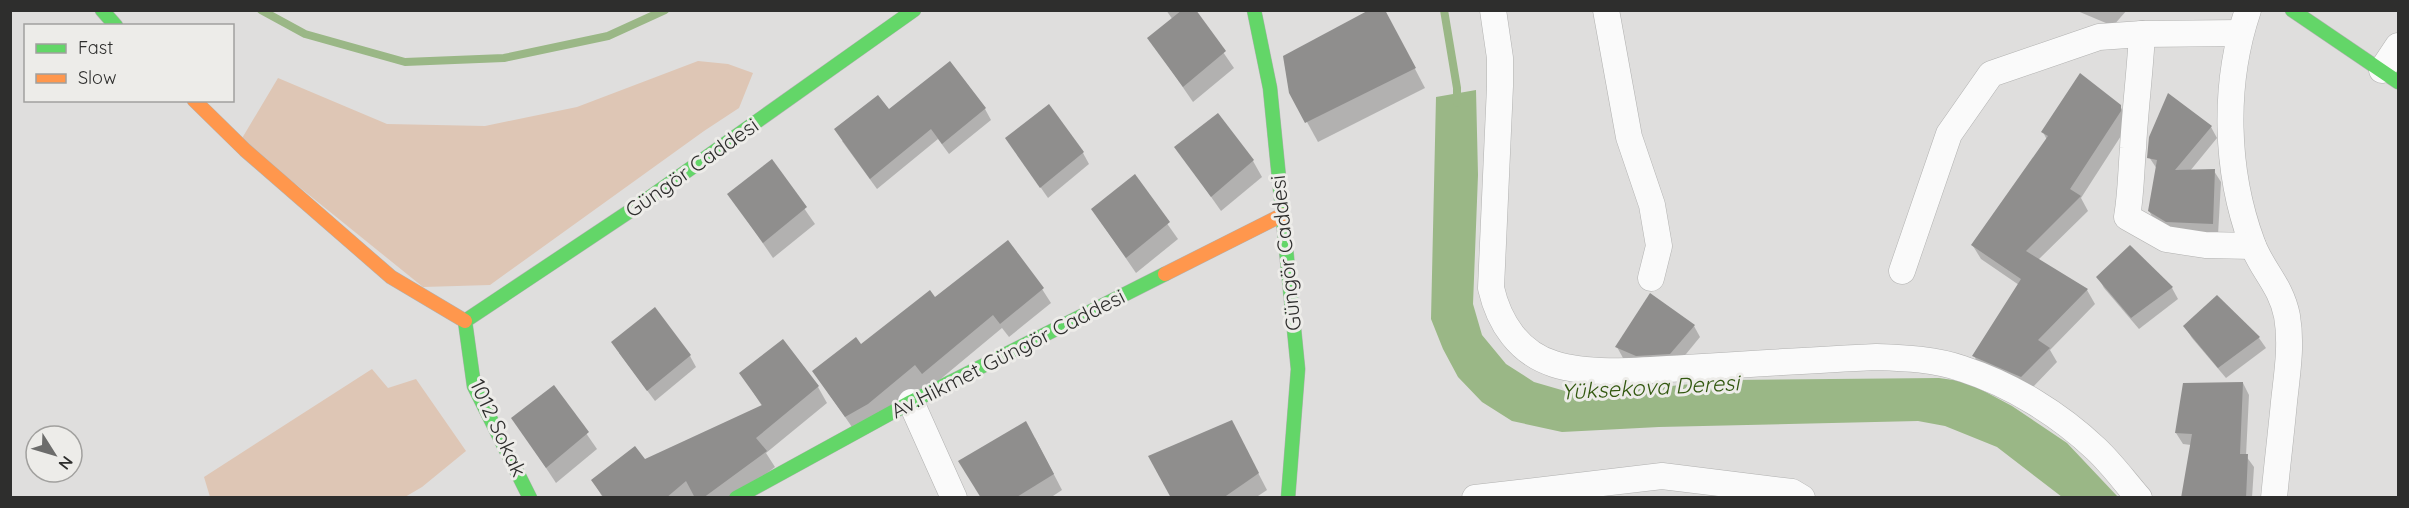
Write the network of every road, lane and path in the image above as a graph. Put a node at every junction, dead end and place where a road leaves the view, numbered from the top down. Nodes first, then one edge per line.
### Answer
1 (102, 10) edge
2 (914, 10) edge
3 (1254, 10) edge
4 (1493, 10) edge
5 (1606, 10) edge
6 (2292, 10) edge
7 (2244, 22) edge
8 (114, 24) edge
9 (2142, 34) junction
10 (2398, 46) edge
11 (2390, 76) edge
12 (196, 102) edge
13 (1282, 214) junction
14 (2253, 246) junction
15 (1902, 271) dead end
16 (1651, 278) dead end
17 (465, 321) junction
18 (911, 402) junction
19 (530, 498) edge
20 (736, 498) edge
21 (954, 498) edge
22 (1288, 498) edge
23 (1475, 498) edge
24 (1802, 498) edge
25 (2139, 498) edge
26 (2274, 498) edge

1 - 8 street
2 - 17 street, Güngör Caddesi
3 - 13 street, Güngör Caddesi
4 - 25 street
5 - 16 street
6 - 11 street
7 - 9 street
7 - 14 street
9 - 14 street
9 - 15 street
10 - 11 street
12 - 17 street
13 - 18 street, Av.Hikmet Güngör Caddesi
13 - 22 street, Güngör Caddesi
14 - 26 street
17 - 19 street, 1012 Sokak
18 - 20 street, Av.Hikmet Güngör Caddesi
18 - 21 street
23 - 24 street

